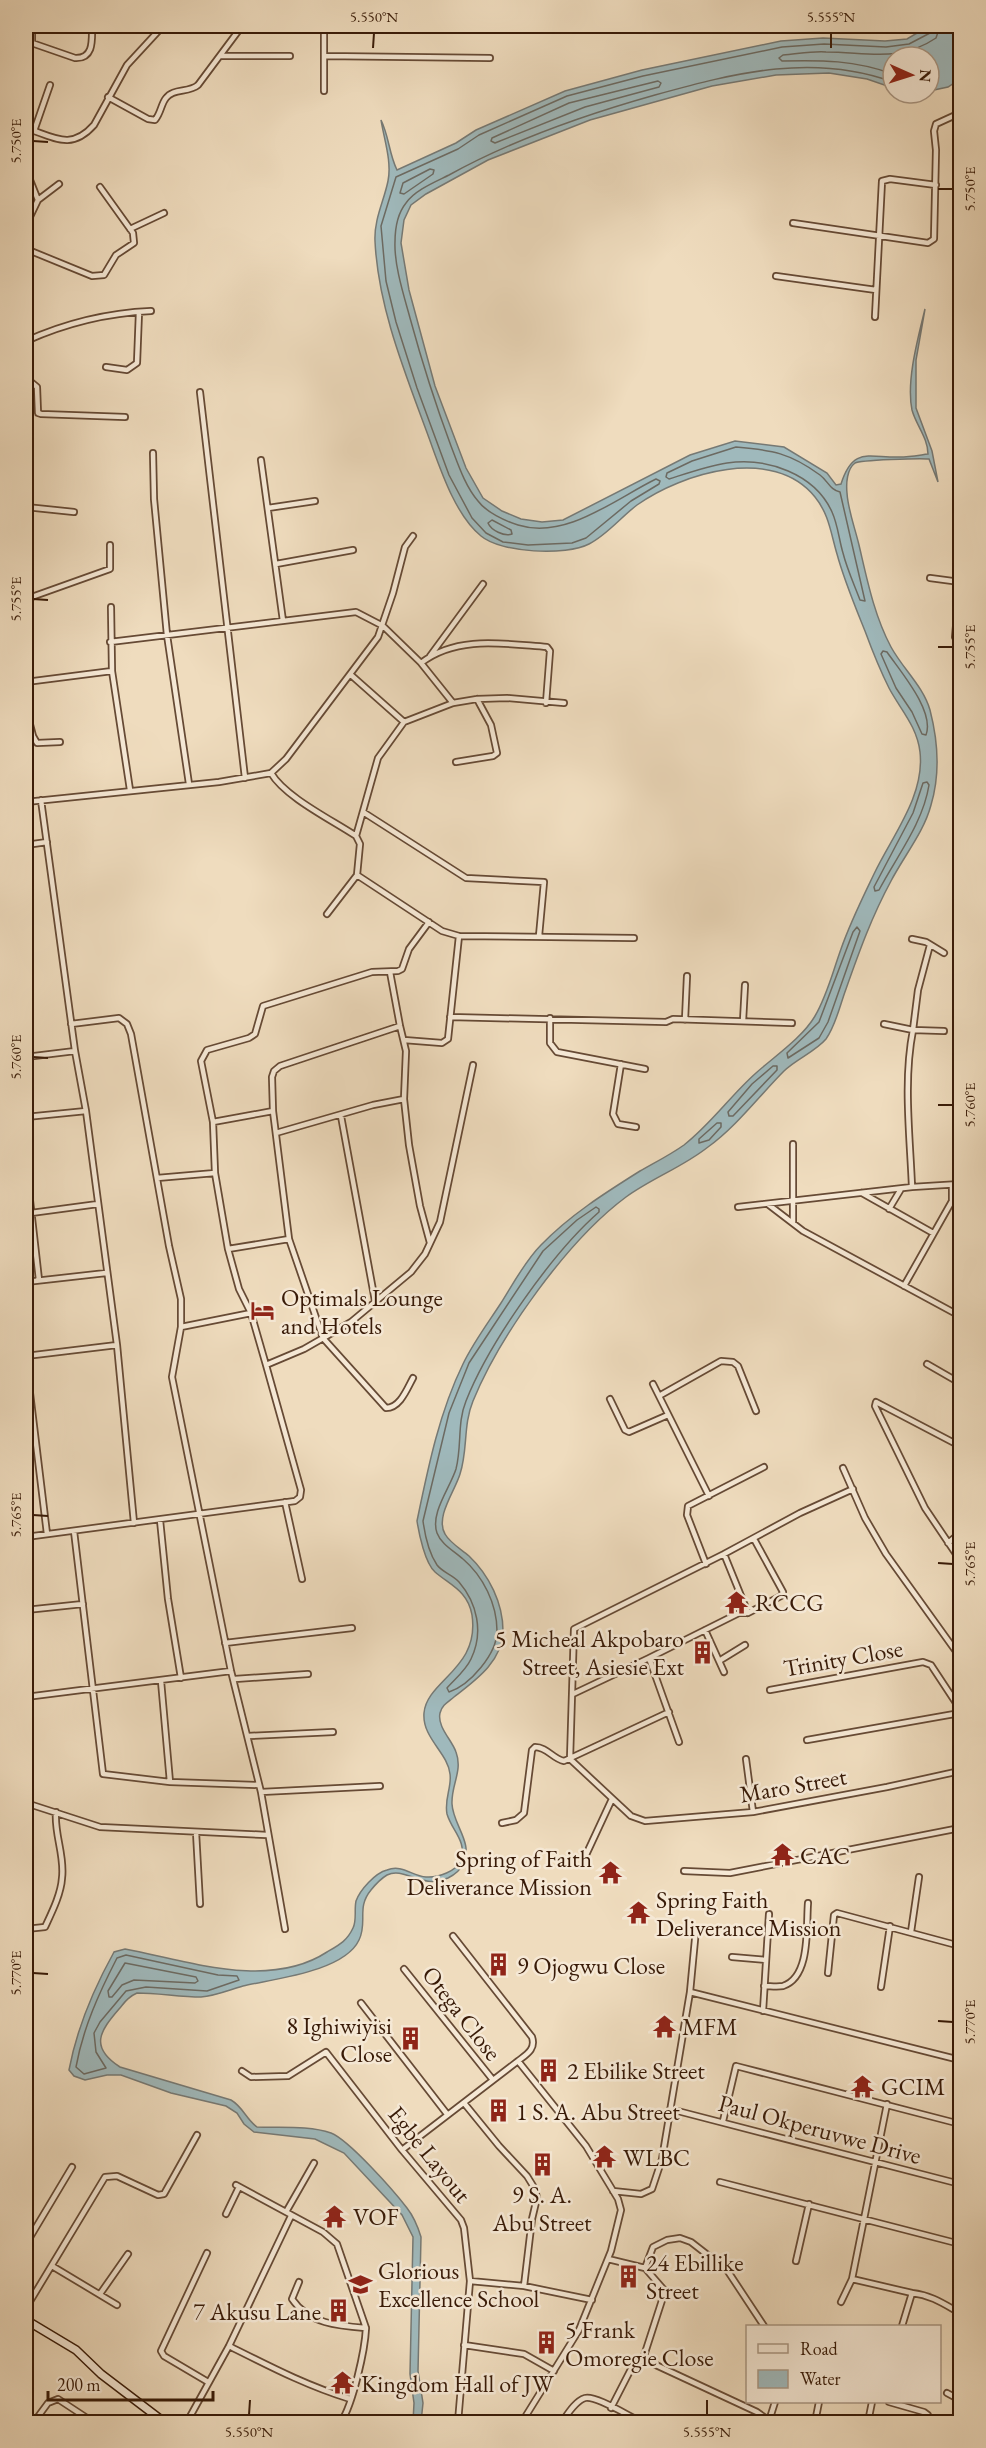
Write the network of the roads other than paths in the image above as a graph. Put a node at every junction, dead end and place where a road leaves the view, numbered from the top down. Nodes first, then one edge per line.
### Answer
1 (32, 26) edge
2 (92, 26) edge
3 (163, 26) edge
4 (242, 26) edge
5 (324, 26) edge
6 (26, 41) edge
7 (32, 43) junction
8 (221, 56) junction
9 (290, 56) dead end
10 (324, 56) junction
11 (490, 58) dead end
12 (50, 85) dead end
13 (324, 91) dead end
14 (108, 97) junction
15 (960, 113) edge
16 (26, 128) edge
17 (34, 131) junction
18 (26, 158) edge
19 (59, 184) dead end
20 (936, 184) junction
21 (100, 187) dead end
22 (38, 200) junction
23 (164, 213) dead end
24 (793, 223) dead end
25 (26, 225) edge
26 (130, 229) junction
27 (878, 236) junction
28 (26, 249) edge
29 (776, 276) dead end
30 (876, 290) junction
31 (151, 311) dead end
32 (140, 312) junction
33 (875, 317) dead end
34 (26, 341) edge
35 (106, 368) dead end
36 (26, 383) edge
37 (200, 392) dead end
38 (125, 417) dead end
39 (153, 453) dead end
40 (261, 460) dead end
41 (315, 501) dead end
42 (26, 507) edge
43 (268, 508) junction
44 (74, 512) dead end
45 (413, 536) dead end
46 (110, 545) dead end
47 (353, 550) dead end
48 (276, 564) junction
49 (930, 578) dead end
50 (960, 582) edge
51 (483, 584) dead end
52 (26, 592) edge
53 (27, 599) edge
54 (111, 607) dead end
55 (283, 621) junction
56 (383, 626) junction
57 (226, 628) junction
58 (167, 635) junction
59 (960, 641) edge
60 (111, 642) junction
61 (430, 656) junction
62 (421, 663) junction
63 (112, 671) junction
64 (351, 675) junction
65 (26, 682) edge
66 (477, 699) junction
67 (453, 703) junction
68 (546, 703) junction
69 (564, 703) dead end
70 (26, 709) edge
71 (404, 722) junction
72 (60, 741) dead end
73 (456, 762) dead end
74 (272, 773) junction
75 (245, 778) junction
76 (189, 784) junction
77 (130, 790) junction
78 (41, 800) junction
79 (26, 802) edge
80 (363, 812) junction
81 (356, 836) junction
82 (47, 842) junction
83 (26, 845) edge
84 (357, 874) junction
85 (327, 914) dead end
86 (429, 922) junction
87 (459, 936) junction
88 (539, 936) junction
89 (634, 938) dead end
90 (912, 939) dead end
91 (930, 945) junction
92 (944, 953) dead end
93 (390, 972) junction
94 (687, 976) dead end
95 (745, 985) dead end
96 (450, 1017) junction
97 (550, 1018) junction
98 (685, 1020) junction
99 (743, 1021) junction
100 (792, 1023) dead end
101 (71, 1024) junction
102 (884, 1024) dead end
103 (400, 1026) junction
104 (913, 1030) junction
105 (944, 1031) dead end
106 (404, 1040) junction
107 (75, 1051) junction
108 (26, 1057) edge
109 (621, 1064) junction
110 (473, 1065) dead end
111 (645, 1069) dead end
112 (404, 1099) junction
113 (86, 1111) junction
114 (273, 1111) junction
115 (341, 1116) junction
116 (26, 1117) edge
117 (213, 1122) junction
118 (636, 1127) dead end
119 (276, 1133) junction
120 (793, 1144) dead end
121 (26, 1165) edge
122 (215, 1173) junction
123 (157, 1178) junction
124 (960, 1184) edge
125 (952, 1185) junction
126 (912, 1187) junction
127 (901, 1189) junction
128 (862, 1193) junction
129 (792, 1202) junction
130 (98, 1204) junction
131 (769, 1204) junction
132 (738, 1207) dead end
133 (889, 1209) junction
134 (32, 1213) junction
135 (793, 1223) junction
136 (933, 1233) junction
137 (289, 1239) junction
138 (430, 1244) junction
139 (228, 1249) junction
140 (106, 1273) junction
141 (39, 1280) junction
142 (26, 1282) edge
143 (904, 1286) junction
144 (375, 1301) junction
145 (960, 1303) edge
146 (251, 1313) junction
147 (958, 1315) edge
148 (181, 1327) junction
149 (323, 1338) junction
150 (117, 1345) junction
151 (26, 1358) edge
152 (927, 1364) dead end
153 (266, 1365) junction
154 (413, 1378) dead end
155 (960, 1383) edge
156 (653, 1384) dead end
157 (659, 1396) junction
158 (610, 1399) dead end
159 (756, 1411) dead end
160 (668, 1415) junction
161 (34, 1426) junction
162 (26, 1427) edge
163 (960, 1446) edge
164 (764, 1467) dead end
165 (843, 1468) dead end
166 (853, 1489) junction
167 (709, 1496) junction
168 (285, 1502) junction
169 (200, 1515) junction
170 (160, 1520) junction
171 (134, 1523) junction
172 (74, 1531) junction
173 (960, 1533) edge
174 (47, 1534) junction
175 (26, 1537) edge
176 (754, 1539) junction
177 (948, 1543) junction
178 (724, 1554) junction
179 (960, 1560) edge
180 (706, 1564) junction
181 (302, 1579) dead end
182 (83, 1604) junction
183 (26, 1610) edge
184 (748, 1612) junction
185 (352, 1628) dead end
186 (705, 1630) junction
187 (225, 1643) junction
188 (745, 1645) dead end
189 (960, 1657) edge
190 (649, 1658) junction
191 (719, 1661) junction
192 (231, 1671) junction
193 (724, 1672) dead end
194 (308, 1674) dead end
195 (181, 1678) junction
196 (235, 1679) junction
197 (161, 1681) junction
198 (93, 1689) junction
199 (770, 1690) dead end
200 (573, 1694) junction
201 (26, 1697) edge
202 (960, 1709) edge
203 (669, 1712) junction
204 (960, 1713) edge
205 (333, 1732) dead end
206 (248, 1736) junction
207 (807, 1740) dead end
208 (679, 1742) dead end
209 (570, 1759) junction
210 (746, 1759) dead end
211 (960, 1771) edge
212 (170, 1782) junction
213 (258, 1785) junction
214 (380, 1786) dead end
215 (261, 1792) junction
216 (612, 1799) junction
217 (26, 1803) edge
218 (56, 1812) junction
219 (753, 1812) junction
220 (502, 1823) dead end
221 (960, 1828) edge
222 (196, 1832) junction
223 (267, 1835) junction
224 (585, 1857) dead end
225 (684, 1871) dead end
226 (919, 1877) dead end
227 (808, 1903) dead end
228 (200, 1904) dead end
229 (769, 1914) dead end
230 (890, 1926) junction
231 (26, 1929) edge
232 (285, 1929) dead end
233 (696, 1929) dead end
234 (911, 1932) junction
235 (453, 1936) dead end
236 (960, 1946) edge
237 (732, 1957) dead end
238 (766, 1960) junction
239 (404, 1969) dead end
240 (828, 1973) dead end
241 (764, 1986) junction
242 (881, 1987) dead end
243 (690, 1992) junction
244 (361, 2003) dead end
245 (763, 2011) junction
246 (960, 2060) edge
247 (518, 2061) junction
248 (242, 2071) dead end
249 (493, 2080) junction
250 (465, 2103) junction
251 (887, 2104) junction
252 (670, 2109) junction
253 (447, 2114) junction
254 (723, 2121) junction
255 (960, 2124) edge
256 (197, 2135) dead end
257 (402, 2150) junction
258 (876, 2162) junction
259 (314, 2163) dead end
260 (72, 2167) dead end
261 (720, 2182) dead end
262 (960, 2184) edge
263 (613, 2191) junction
264 (808, 2204) junction
265 (286, 2212) junction
266 (226, 2214) dead end
267 (291, 2216) junction
268 (864, 2219) junction
269 (26, 2244) edge
270 (960, 2244) edge
271 (207, 2253) dead end
272 (128, 2254) dead end
273 (608, 2259) junction
274 (796, 2261) dead end
275 (52, 2266) junction
276 (645, 2268) junction
277 (852, 2279) junction
278 (470, 2281) junction
279 (299, 2282) dead end
280 (524, 2286) junction
281 (912, 2293) junction
282 (100, 2295) junction
283 (592, 2300) junction
284 (841, 2302) dead end
285 (117, 2305) dead end
286 (26, 2308) edge
287 (960, 2313) edge
288 (26, 2320) edge
289 (763, 2325) edge
290 (902, 2325) edge
291 (366, 2328) junction
292 (465, 2345) junction
293 (229, 2346) junction
294 (643, 2359) junction
295 (554, 2371) junction
296 (208, 2382) junction
297 (947, 2393) dead end
298 (350, 2399) junction
299 (960, 2400) edge
300 (775, 2403) edge
301 (819, 2403) edge
302 (872, 2403) edge
303 (892, 2403) edge
304 (611, 2408) junction
305 (458, 2420) edge
306 (34, 2422) edge
307 (93, 2422) edge
308 (164, 2422) edge
309 (187, 2422) edge
310 (341, 2422) edge
311 (472, 2422) edge
312 (522, 2422) edge
313 (562, 2422) edge
314 (638, 2422) edge
315 (770, 2422) edge
316 (815, 2422) edge
317 (868, 2422) edge
318 (929, 2422) edge

1 - 7 street
2 - 7 street
3 - 14 street
4 - 8 street
5 - 10 street
6 - 7 street
8 - 9 street
8 - 14 street
10 - 11 street
10 - 13 street
12 - 17 street
14 - 17 street
15 - 20 street
16 - 17 street
18 - 22 street
19 - 22 street
20 - 27 street
20 - 27 street
21 - 26 street
22 - 25 street
23 - 26 street
24 - 27 street
26 - 28 street
27 - 30 street
29 - 30 street
30 - 33 street
31 - 32 street
32 - 34 street
32 - 35 street
36 - 38 street
37 - 57 street
39 - 58 street
40 - 43 street
41 - 43 street
42 - 44 street
43 - 48 street
45 - 56 street
46 - 53 street
47 - 48 street
48 - 55 street
49 - 50 street
50 - 59 street
51 - 61 street
52 - 53 street
54 - 60 street
55 - 56 street
55 - 57 street
56 - 62 street
56 - 64 street
57 - 58 street
57 - 75 street
58 - 60 street
58 - 76 street
60 - 63 street
61 - 62 street
61 - 68 street
62 - 67 street
63 - 65 street
63 - 77 street
64 - 71 street
64 - 74 street
66 - 67 street
66 - 68 street
66 - 73 street
67 - 71 street
68 - 69 street
70 - 72 street
71 - 80 street
74 - 75 street
74 - 81 street
75 - 76 street
76 - 77 street
77 - 78 street
78 - 79 street
78 - 82 street
80 - 81 street
80 - 88 street
81 - 84 street
82 - 83 street
82 - 101 street
84 - 85 street
84 - 86 street
86 - 87 street
86 - 93 street
87 - 88 street
87 - 96 street
88 - 89 street
90 - 91 street
91 - 92 street
91 - 104 street
93 - 103 street
93 - 117 street
94 - 98 street
95 - 99 street
96 - 97 street
96 - 106 street
97 - 98 street
97 - 109 street
98 - 99 street
99 - 100 street
101 - 107 street
101 - 123 street
102 - 104 street
103 - 106 street
103 - 114 street
104 - 105 street
104 - 126 street
106 - 112 street
107 - 108 street
107 - 113 street
109 - 111 street
109 - 118 street
110 - 138 street
112 - 115 street
112 - 138 street
113 - 116 street
113 - 130 street
114 - 117 street
114 - 119 street
115 - 119 street
115 - 144 street
117 - 122 street
119 - 137 street
120 - 129 street
121 - 134 street
122 - 123 street
122 - 139 street
123 - 148 street
124 - 125 street
125 - 126 street
125 - 136 street
126 - 127 street
127 - 128 street
127 - 133 street
128 - 129 street
128 - 133 street
129 - 131 street
129 - 135 street
130 - 134 street
130 - 140 street
131 - 132 street
131 - 135 street
133 - 136 street
134 - 141 street
135 - 143 street
136 - 143 street
137 - 139 street
137 - 149 street
138 - 144 street
139 - 146 street
140 - 141 street
140 - 150 street
141 - 142 street
143 - 147 street
144 - 149 street
145 - 147 street
146 - 148 street
146 - 153 street
148 - 169 street
149 - 153 street
149 - 154 street
150 - 151 street
150 - 171 street
151 - 161 street
152 - 155 street
153 - 168 street
156 - 157 street
157 - 159 street
157 - 160 street
158 - 160 street
160 - 167 street
161 - 162 street
161 - 174 street
163 - 177 street
164 - 167 street
165 - 166 street
166 - 176 street
166 - 189 street
167 - 180 street
168 - 169 street
168 - 181 street
169 - 170 street
169 - 187 street
170 - 171 street
170 - 195 street
171 - 172 street
172 - 174 street
172 - 182 street
173 - 177 street
174 - 175 street
176 - 178 street
176 - 184 street
177 - 179 street
178 - 180 street
178 - 184 street
180 - 200 street
182 - 183 street
182 - 198 street
184 - 186 street
185 - 187 street
186 - 190 street
186 - 191 street
187 - 192 street
188 - 191 street
190 - 200 street
190 - 203 street
191 - 193 street
192 - 195 street
192 - 196 street
194 - 196 street
195 - 197 street
196 - 206 street
197 - 198 street
197 - 212 street
198 - 201 street
198 - 212 street
199 - 202 street, Trinity Close
200 - 209 street
203 - 208 street
203 - 209 street
204 - 207 street
205 - 206 street
206 - 213 street
209 - 216 street
209 - 220 street
210 - 219 street
211 - 219 street, Maro Street
212 - 213 street
213 - 215 street
214 - 215 street
215 - 223 street
216 - 219 street, Maro Street
216 - 224 street
217 - 218 street
218 - 222 street
218 - 231 street
221 - 225 street
222 - 223 street
222 - 228 street
223 - 232 street
226 - 234 street
227 - 241 street
229 - 238 street
230 - 234 street
230 - 240 street
230 - 242 street
233 - 243 street
234 - 236 street
235 - 247 street
237 - 238 street
238 - 241 street
239 - 249 street, Otega Close
241 - 245 street
243 - 245 street
243 - 252 street
244 - 253 street
245 - 246 street
247 - 249 street
247 - 263 street
248 - 257 street, Egbe Layout
249 - 250 street
250 - 253 street
250 - 280 street
251 - 254 street
251 - 255 street
251 - 258 street
252 - 254 street, Paul Okperuvwe Drive
252 - 263 street
253 - 257 street
254 - 258 street, Paul Okperuvwe Drive
256 - 275 street
257 - 278 street, Egbe Layout
258 - 262 street, Paul Okperuvwe Drive
258 - 268 street
259 - 265 street
260 - 269 street
261 - 264 street
263 - 273 street
264 - 268 street
264 - 274 street
265 - 266 street
265 - 267 street
267 - 291 street
267 - 293 street
268 - 270 street
268 - 277 street
271 - 296 street
272 - 282 street
273 - 276 street
273 - 283 street
275 - 282 street
275 - 286 street
276 - 289 street
276 - 294 street
277 - 281 street
277 - 284 street
278 - 280 street
278 - 292 street, Egbe Layout
279 - 291 street
280 - 283 street
281 - 287 street
281 - 290 street
282 - 285 street
283 - 295 street
288 - 308 street
291 - 298 street
292 - 295 street
292 - 305 street, Egbe Layout
293 - 296 street
293 - 298 street
294 - 304 street
294 - 315 street
295 - 312 street
296 - 309 street
297 - 299 street
298 - 310 street
300 - 315 street
301 - 316 street
302 - 317 street
303 - 318 street
304 - 313 street
304 - 314 street
305 - 311 street
306 - 307 street

